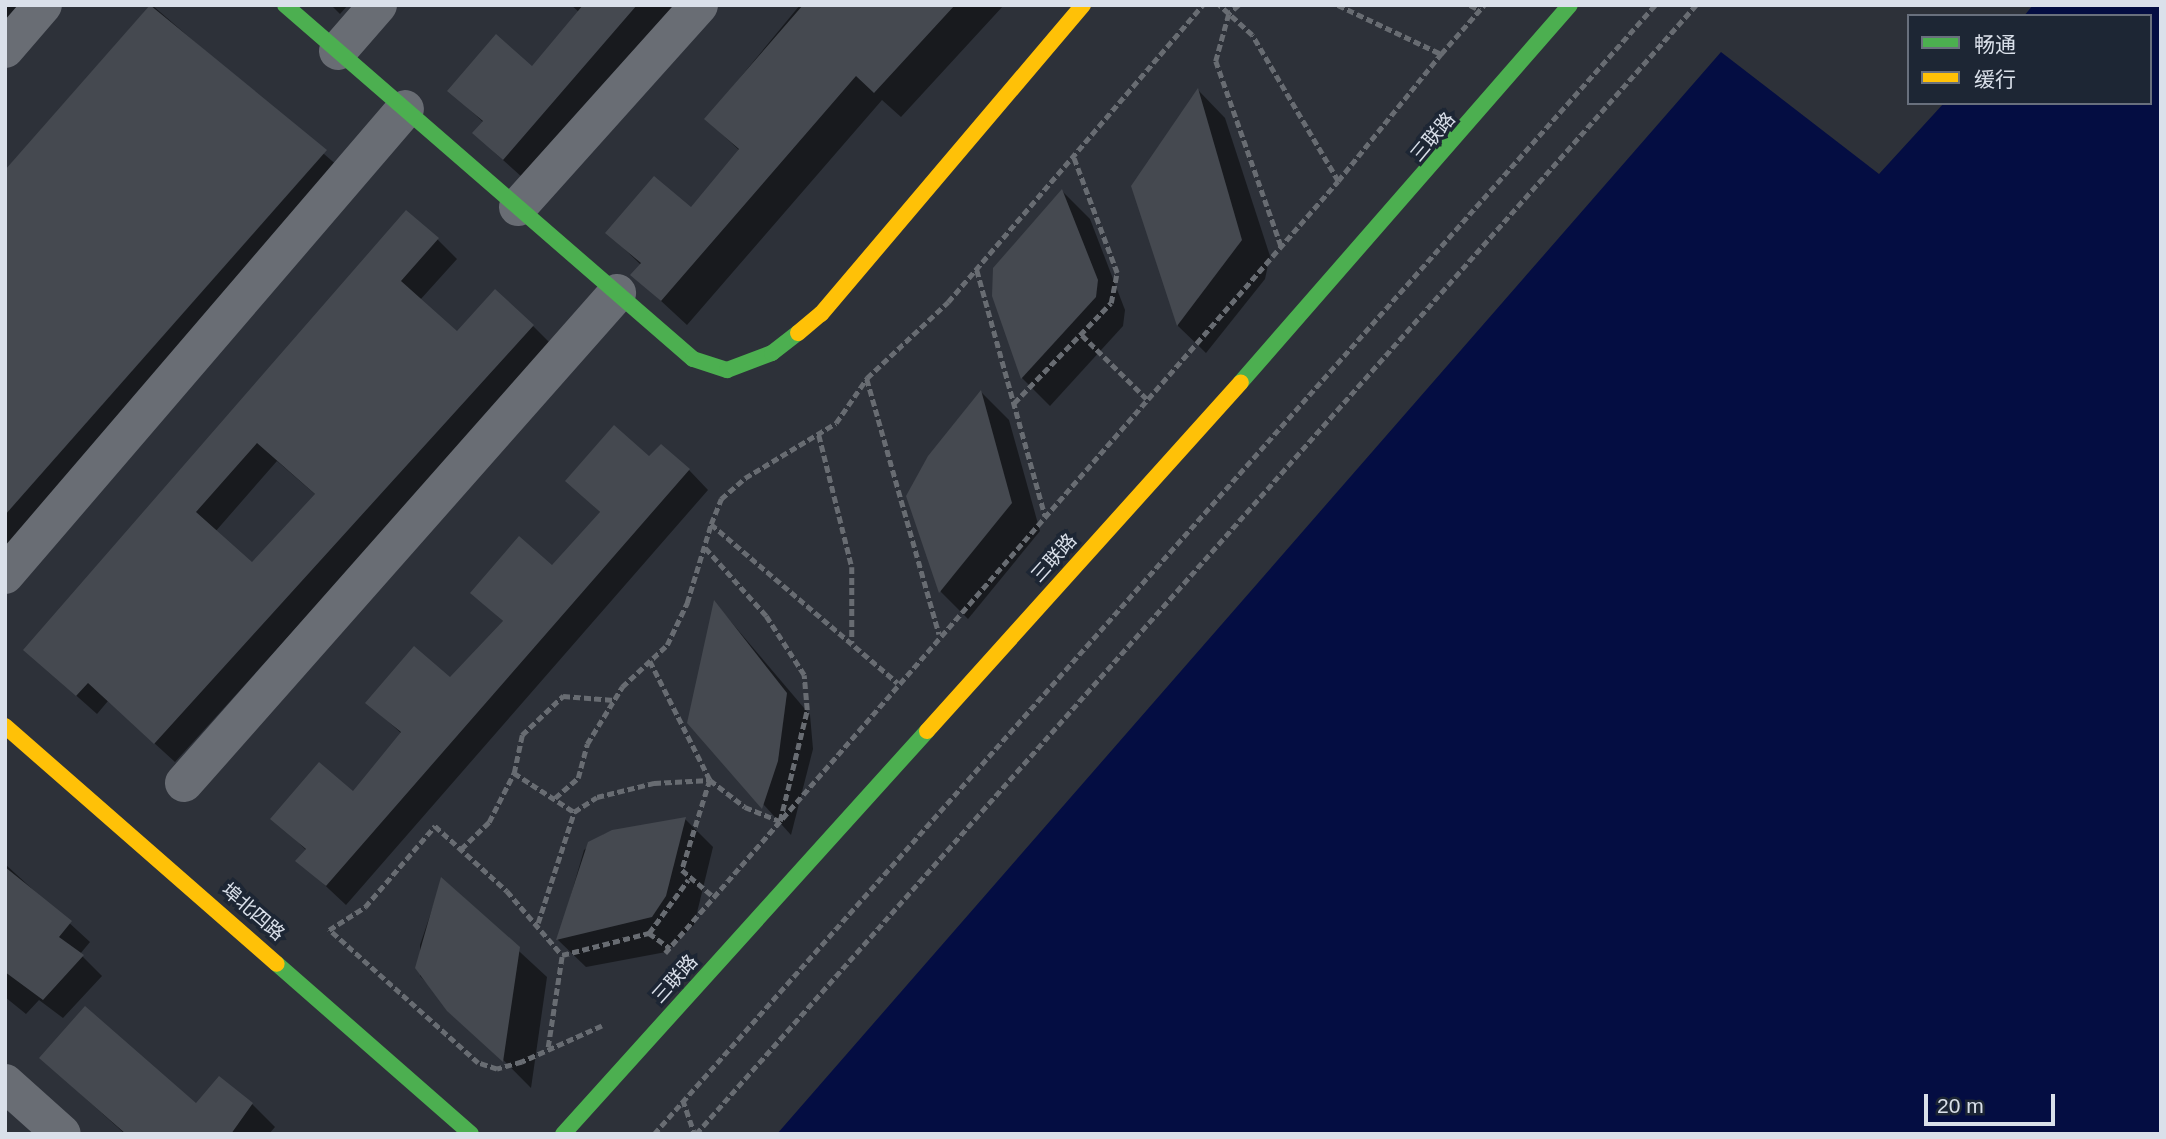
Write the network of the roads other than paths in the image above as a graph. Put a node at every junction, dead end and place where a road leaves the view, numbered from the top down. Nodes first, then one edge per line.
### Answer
1 (43, 5) edge
2 (285, 5) edge
3 (378, 5) edge
4 (699, 5) edge
5 (1083, 5) edge
6 (1570, 5) edge
7 (5, 49) edge
8 (338, 51) junction
9 (405, 110) junction
10 (518, 207) junction
11 (617, 293) junction
12 (5, 575) edge
13 (5, 726) edge
14 (184, 783) dead end
15 (5, 1083) edge
16 (62, 1134) edge
17 (471, 1134) edge
18 (564, 1134) edge

1 - 7 street
2 - 8 street
3 - 8 street
4 - 10 street
5 - 11 street
6 - 18 street, 三联路
8 - 9 street
9 - 10 street
9 - 12 street
10 - 11 street
11 - 14 street
13 - 17 street, 埠北四路
15 - 16 street

